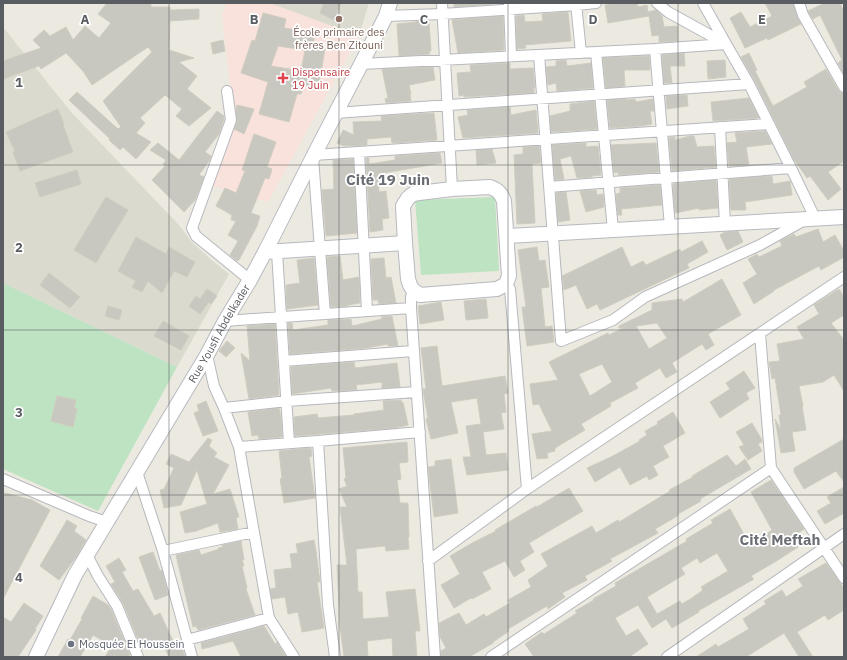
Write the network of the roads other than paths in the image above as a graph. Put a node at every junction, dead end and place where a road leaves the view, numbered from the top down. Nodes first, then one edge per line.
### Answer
1 (390, 3) edge
2 (442, 3) edge
3 (596, 3) edge
4 (657, 3) edge
5 (704, 3) edge
6 (799, 3) edge
7 (577, 4) edge
8 (509, 6) edge
9 (442, 14) junction
10 (386, 16) junction
11 (726, 44) junction
12 (655, 49) junction
13 (596, 52) junction
14 (581, 53) junction
15 (539, 55) junction
16 (511, 56) junction
17 (445, 60) junction
18 (361, 64) junction
19 (749, 84) junction
20 (844, 87) edge
21 (658, 90) junction
22 (227, 91) dead end
23 (600, 94) junction
24 (542, 98) junction
25 (448, 105) junction
26 (335, 112) junction
27 (769, 124) junction
28 (720, 127) junction
29 (662, 131) junction
30 (603, 135) junction
31 (545, 139) junction
32 (450, 145) junction
33 (359, 152) junction
34 (313, 156) junction
35 (791, 168) junction
36 (723, 173) junction
37 (666, 178) junction
38 (608, 182) junction
39 (549, 187) junction
40 (452, 189) junction
41 (844, 217) edge
42 (811, 219) junction
43 (725, 224) junction
44 (670, 227) junction
45 (613, 230) junction
46 (552, 234) junction
47 (507, 236) junction
48 (405, 243) junction
49 (364, 245) junction
50 (320, 248) junction
51 (271, 252) junction
52 (844, 277) edge
53 (250, 280) junction
54 (506, 284) junction
55 (413, 290) junction
56 (411, 308) junction
57 (367, 311) junction
58 (325, 314) junction
59 (281, 317) junction
60 (224, 321) junction
61 (760, 334) junction
62 (414, 351) junction
63 (207, 355) junction
64 (284, 361) junction
65 (416, 392) junction
66 (287, 401) junction
67 (224, 408) junction
68 (420, 432) junction
69 (318, 441) junction
70 (289, 443) junction
71 (239, 447) junction
72 (772, 468) junction
73 (137, 472) junction
74 (3, 479) edge
75 (527, 490) junction
76 (107, 522) junction
77 (254, 532) junction
78 (844, 534) edge
79 (824, 548) junction
80 (163, 551) junction
81 (87, 555) junction
82 (428, 561) junction
83 (844, 578) edge
84 (269, 618) junction
85 (187, 640) junction
86 (36, 657) edge
87 (138, 657) edge
88 (192, 657) edge
89 (294, 657) edge
90 (335, 657) edge
91 (435, 657) edge
92 (491, 657) edge
93 (667, 657) edge

1 - 10 street, Rue Yousfi Abdelkader
2 - 9 street
3 - 7 street
4 - 11 street
5 - 11 street
6 - 20 street
7 - 8 street
7 - 14 street
8 - 9 street
8 - 16 street
9 - 10 street
9 - 17 street
10 - 18 street, Rue Yousfi Abdelkader
11 - 12 street
11 - 19 street
12 - 13 street
12 - 21 street
13 - 14 street
13 - 23 street
14 - 15 street
15 - 16 street
15 - 24 street
16 - 17 street
17 - 18 street
17 - 25 street
18 - 26 street, Rue Yousfi Abdelkader
19 - 21 street
19 - 27 street
21 - 23 street
21 - 29 street
22 - 53 street
23 - 24 street
23 - 30 street
24 - 25 street
24 - 31 street
25 - 26 street
25 - 32 street
26 - 34 street, Rue Yousfi Abdelkader
27 - 28 street
27 - 35 street
28 - 29 street
28 - 36 street
29 - 30 street
29 - 37 street
30 - 31 street
30 - 38 street
31 - 32 street
31 - 39 street
32 - 33 street
32 - 40 street
33 - 34 street
33 - 49 street
34 - 50 street
34 - 51 street, Rue Yousfi Abdelkader
35 - 36 street
35 - 42 street
36 - 37 street
36 - 43 street
37 - 38 street
37 - 44 street
38 - 39 street
38 - 45 street
39 - 46 street
40 - 47 street
40 - 48 street
41 - 42 street
42 - 43 street
42 - 46 street
43 - 44 street
44 - 45 street
45 - 46 street
46 - 47 street
47 - 54 street
48 - 49 street
48 - 55 street
49 - 50 street
49 - 57 street
50 - 51 street
50 - 58 street
51 - 53 street, Rue Yousfi Abdelkader
51 - 59 street
52 - 61 street
53 - 60 street, Rue Yousfi Abdelkader
54 - 55 street
54 - 75 street
55 - 56 street
56 - 57 street
56 - 62 street
57 - 58 street
58 - 59 street
59 - 60 street
59 - 64 street
60 - 63 street, Rue Yousfi Abdelkader
61 - 72 street
61 - 75 street
62 - 64 street
62 - 65 street
63 - 67 street
63 - 73 street, Rue Yousfi Abdelkader
64 - 66 street
65 - 66 street
65 - 68 street
66 - 67 street
66 - 70 street
67 - 71 street
68 - 69 street
68 - 82 street
69 - 70 street
69 - 90 street
70 - 71 street
71 - 77 street
72 - 79 street
72 - 92 street
73 - 76 street, Rue Yousfi Abdelkader
73 - 80 street
74 - 76 street
75 - 82 street
76 - 81 street, Rue Yousfi Abdelkader
77 - 80 street
77 - 84 street
78 - 79 street
79 - 83 street
79 - 93 street
80 - 85 street
81 - 86 street, Rue Yousfi Abdelkader
81 - 87 street
82 - 91 street
84 - 85 street
84 - 89 street
85 - 88 street

